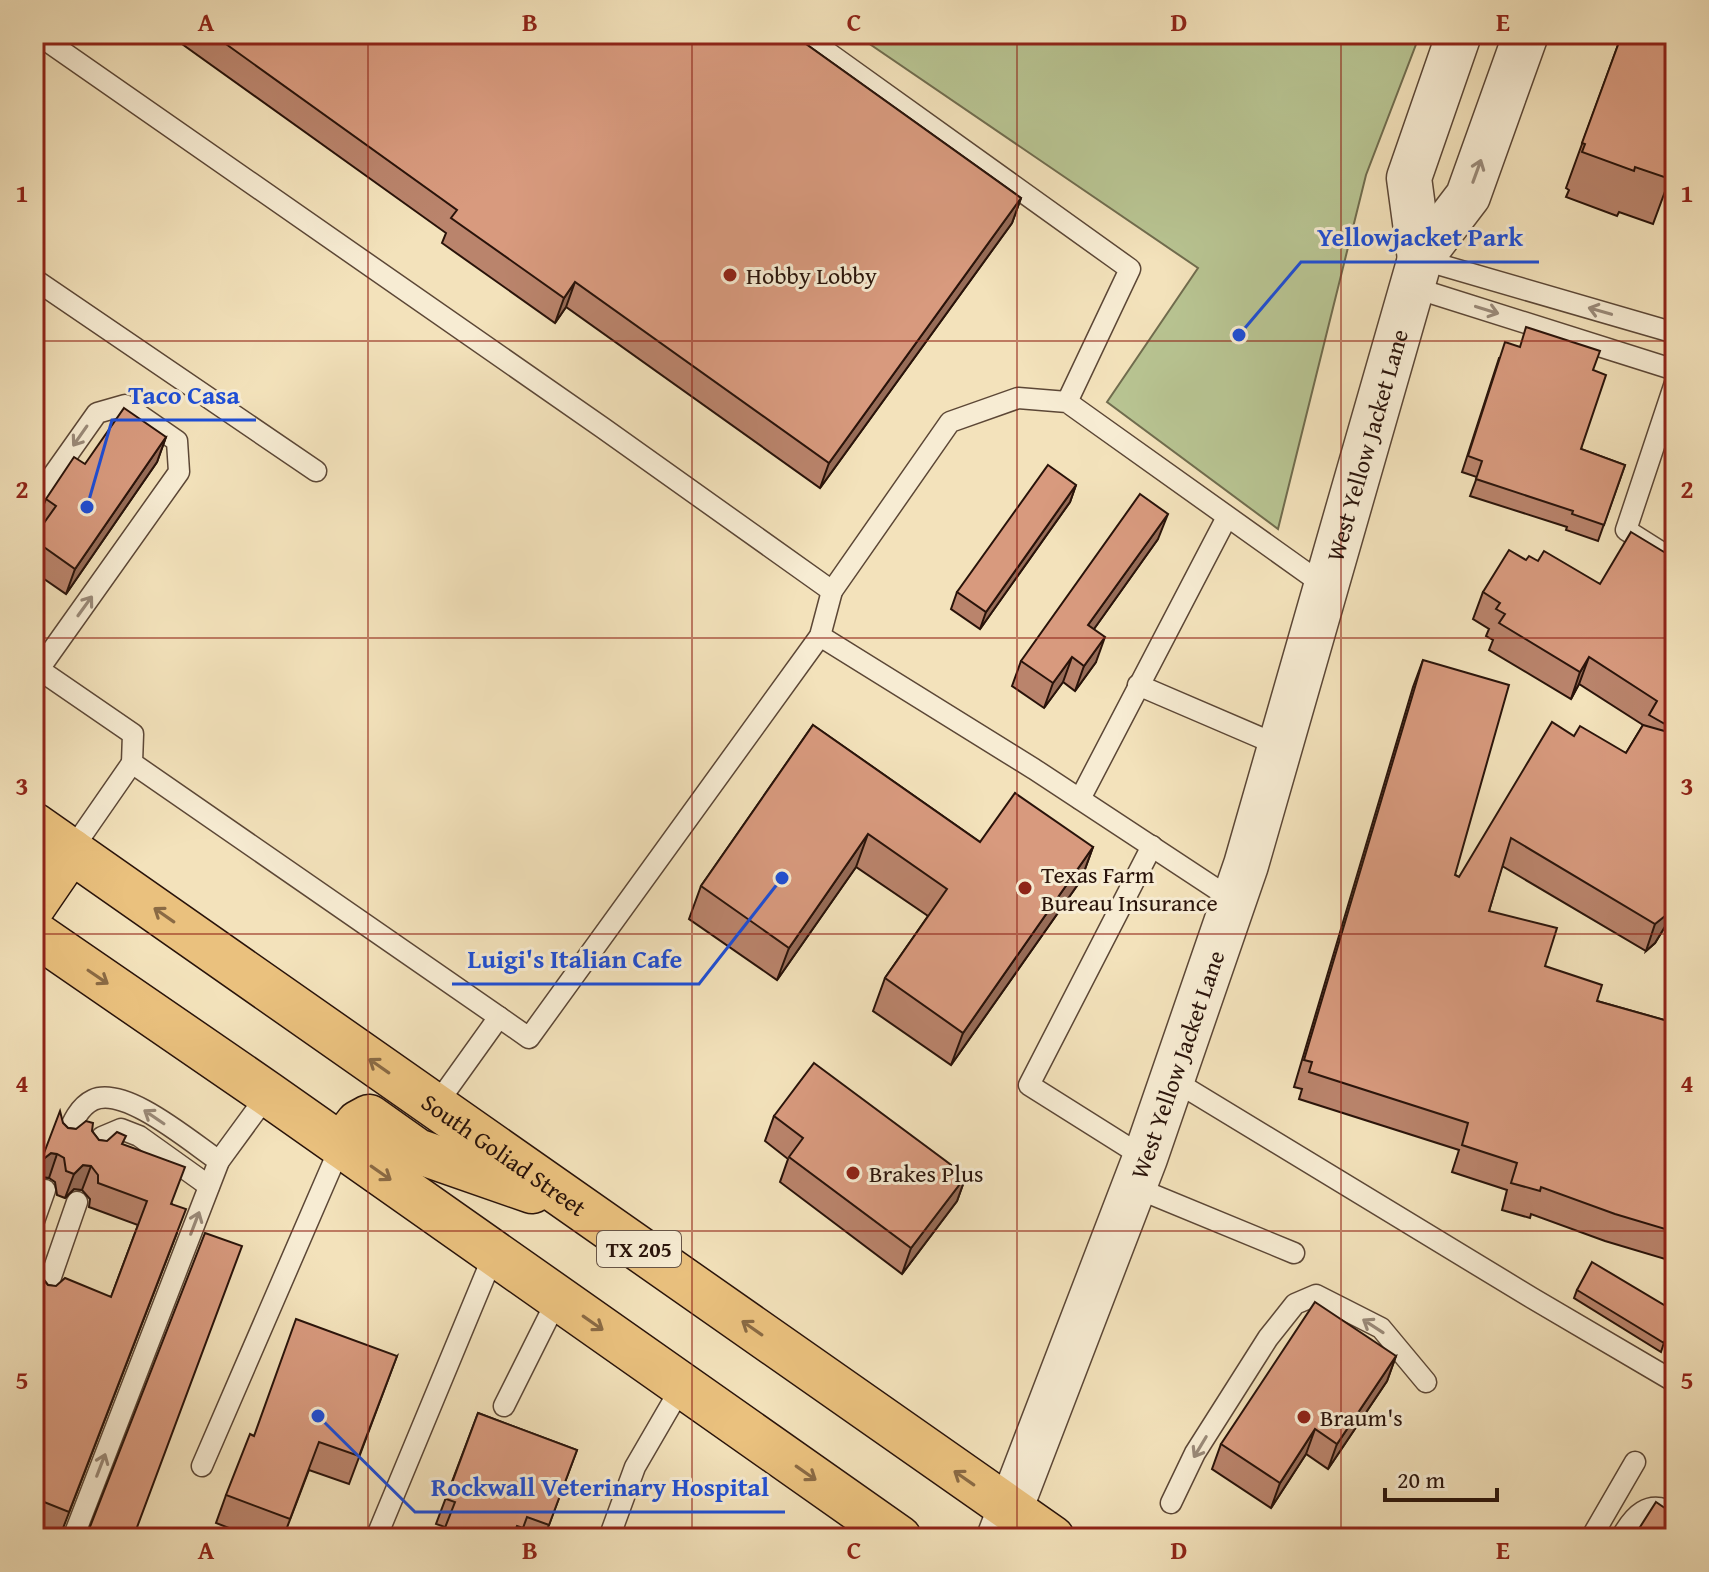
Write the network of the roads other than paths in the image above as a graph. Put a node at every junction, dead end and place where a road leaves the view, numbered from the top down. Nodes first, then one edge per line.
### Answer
1 (37, 34) edge
2 (802, 34) edge
3 (1459, 34) edge
4 (1526, 34) edge
5 (1416, 273) junction
6 (36, 284) edge
7 (1675, 333) edge
8 (1675, 370) edge
9 (1675, 383) edge
10 (1067, 402) junction
11 (316, 471) dead end
12 (34, 502) edge
13 (1227, 517) junction
14 (1675, 561) edge
15 (1325, 586) junction
16 (832, 591) junction
17 (820, 636) junction
18 (37, 667) edge
19 (1138, 685) junction
20 (1280, 746) junction
21 (132, 763) junction
22 (1080, 799) junction
23 (34, 825) edge
24 (1152, 846) junction
25 (71, 851) junction
26 (1233, 900) junction
27 (34, 905) edge
28 (34, 933) edge
29 (499, 1017) junction
30 (1173, 1080) junction
31 (268, 1094) junction
32 (436, 1105) junction
33 (65, 1140) edge
34 (341, 1145) junction
35 (96, 1152) edge
36 (219, 1161) junction
37 (1139, 1173) junction
38 (209, 1186) junction
39 (45, 1190) dead end
40 (77, 1202) dead end
41 (580, 1207) junction
42 (34, 1221) edge
43 (1294, 1253) dead end
44 (494, 1254) junction
45 (44, 1297) edge
46 (558, 1298) junction
47 (1426, 1382) dead end
48 (1675, 1382) edge
49 (682, 1386) junction
50 (504, 1406) dead end
51 (1635, 1462) dead end
52 (202, 1466) dead end
53 (1171, 1503) dead end
54 (1675, 1514) edge
55 (1005, 1524) edge
56 (73, 1538) edge
57 (376, 1538) edge
58 (609, 1538) edge
59 (899, 1538) edge
60 (1052, 1538) edge
61 (1591, 1538) edge
62 (1621, 1538) edge

1 - 16 lane
2 - 10 lane
3 - 5 street, West Yellow Jacket Lane
5 -> 4 street, West Yellow Jacket Lane
7 -> 5 lane
5 -> 8 lane
5 - 15 street, West Yellow Jacket Lane
6 - 11 lane
9 - 14 lane
10 - 13 lane
10 - 16 lane
18 -> 12 lane
13 - 15 lane
13 - 19 lane
15 - 20 street, West Yellow Jacket Lane
16 - 17 lane
17 - 22 lane
17 - 29 lane
18 - 21 lane
19 - 20 lane
19 - 22 lane
20 - 26 street, West Yellow Jacket Lane
21 - 25 lane
21 - 29 lane
22 - 24 lane
23 - 25 main road, South Goliad Street / TX 205
24 - 26 lane
24 - 37 lane
25 - 27 main road
32 -> 25 main road, South Goliad Street / TX 205
26 - 30 street, West Yellow Jacket Lane
28 -> 31 main road
29 - 32 lane
30 - 37 street, West Yellow Jacket Lane
30 - 48 lane
31 - 34 main road
31 - 36 lane
32 - 41 main road, South Goliad Street / TX 205
36 -> 33 lane
34 - 41 main road
34 -> 44 main road
34 - 52 lane
35 - 38 lane
36 - 38 lane
37 - 43 lane
37 - 55 street, West Yellow Jacket Lane
56 -> 38 lane
39 - 42 lane
40 - 45 lane
55 -> 41 main road, South Goliad Street / TX 205
44 - 46 main road
44 - 57 lane
46 -> 49 main road
46 - 50 lane
47 -> 53 lane
49 - 58 lane
49 -> 59 main road
51 - 61 lane
54 - 62 lane
55 - 60 main road, South Goliad Street / TX 205

